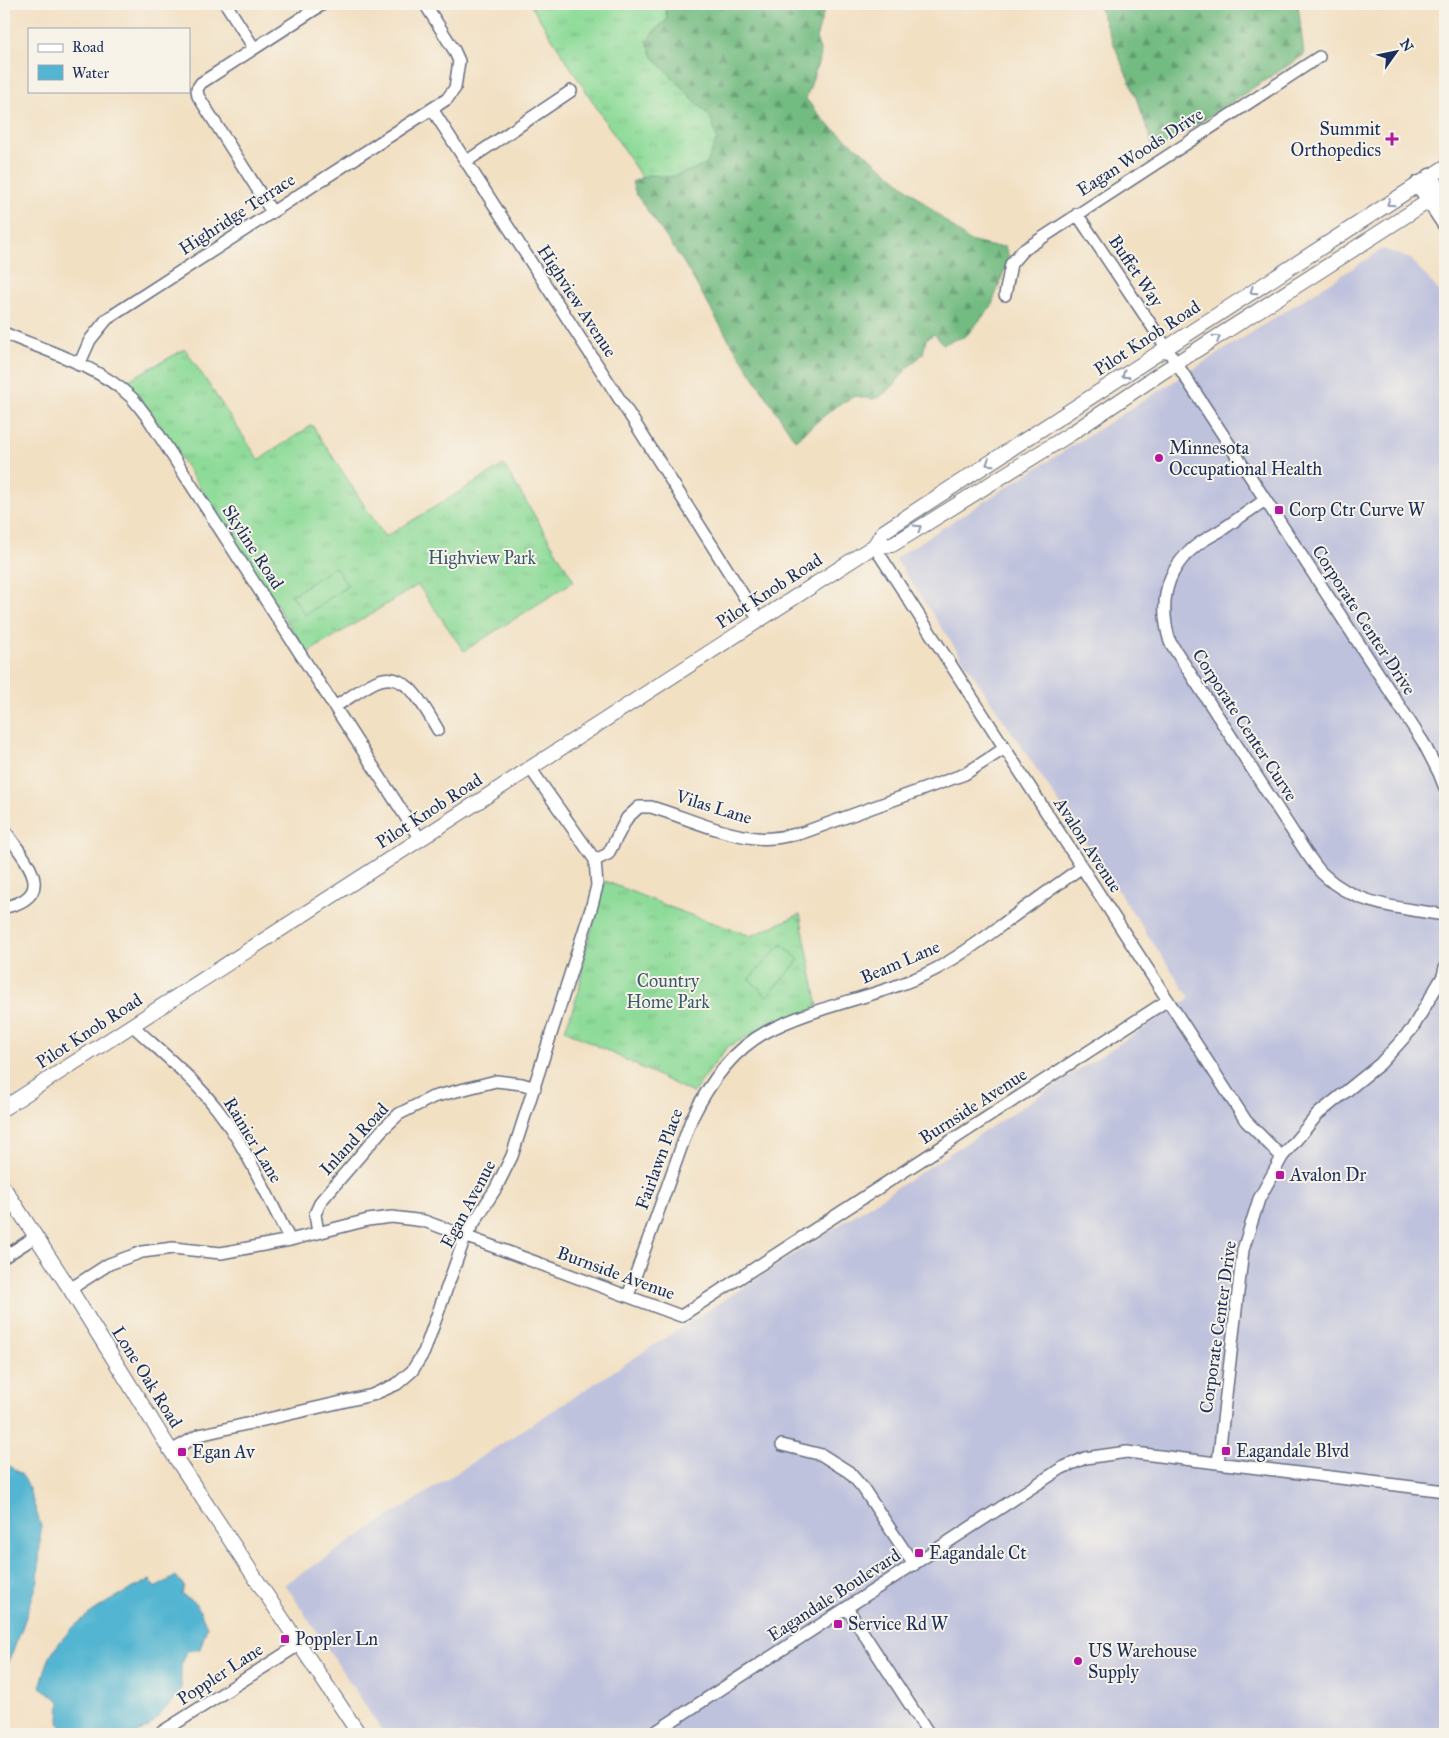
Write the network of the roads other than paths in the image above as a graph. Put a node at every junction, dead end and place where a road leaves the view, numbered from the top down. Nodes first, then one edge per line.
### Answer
1 (226, 4) edge
2 (323, 4) edge
3 (425, 4) edge
4 (254, 48) junction
5 (1320, 57) dead end
6 (571, 90) dead end
7 (432, 109) junction
8 (467, 161) junction
9 (1445, 167) edge
10 (1424, 181) junction
11 (1440, 196) edge
12 (272, 212) junction
13 (1077, 214) junction
14 (1445, 223) edge
15 (1005, 295) dead end
16 (4, 333) edge
17 (1166, 348) junction
18 (1176, 364) junction
19 (79, 365) junction
20 (940, 494) junction
21 (1265, 500) junction
22 (950, 508) junction
23 (874, 546) junction
24 (759, 620) junction
25 (336, 706) junction
26 (438, 730) dead end
27 (1005, 748) junction
28 (530, 768) junction
29 (1445, 788) edge
30 (4, 829) edge
31 (420, 839) junction
32 (595, 860) junction
33 (1082, 867) junction
34 (4, 907) edge
35 (1445, 916) edge
36 (1445, 967) edge
37 (1168, 1000) junction
38 (132, 1025) junction
39 (744, 1047) joint
40 (535, 1088) junction
41 (4, 1108) edge
42 (1282, 1157) junction
43 (4, 1188) edge
44 (318, 1233) junction
45 (36, 1237) junction
46 (466, 1237) junction
47 (290, 1240) junction
48 (4, 1257) edge
49 (70, 1289) junction
50 (628, 1296) junction
51 (782, 1446) dead end
52 (171, 1451) junction
53 (1218, 1463) junction
54 (1445, 1491) edge
55 (914, 1565) junction
56 (847, 1608) junction
57 (300, 1644) junction
58 (159, 1734) edge
59 (359, 1734) edge
60 (652, 1734) edge
61 (929, 1734) edge

1 - 4 street
2 - 4 street
3 - 7 street
4 - 12 street
5 - 13 street, Eagan Woods Drive
6 - 8 street
7 - 8 street, Highview Avenue
7 - 12 street, Highridge Terrace
8 - 24 street, Highview Avenue
9 - 10 main road, Pilot Knob Road
10 - 11 highway
10 -> 17 main road, Pilot Knob Road
11 - 14 highway
18 -> 11 main road, Pilot Knob Road
12 - 19 street, Highridge Terrace
13 - 15 street, Eagan Woods Drive
13 - 17 street, Buffet Way
16 - 19 street, Skyline Road
17 - 18 street, Corporate Center Drive
17 -> 20 main road, Pilot Knob Road
18 - 21 street, Corporate Center Drive
18 - 22 main road, Pilot Knob Road
19 - 25 street, Skyline Road
20 - 22 street
20 - 23 main road, Pilot Knob Road
21 - 29 street, Corporate Center Drive
21 - 35 street, Corporate Center Curve
23 -> 22 main road, Pilot Knob Road
23 - 24 main road, Pilot Knob Road
23 - 27 street, Avalon Avenue
24 - 28 main road, Pilot Knob Road
25 - 26 street
25 - 31 street, Skyline Road
27 - 32 street, Vilas Lane
27 - 33 street, Avalon Avenue
28 - 31 main road, Pilot Knob Road
28 - 32 street
30 - 34 street
31 - 38 main road, Pilot Knob Road
32 - 40 street, Egan Avenue
33 - 37 street, Avalon Avenue
33 - 39 street, Beam Lane
36 - 42 street, Corporate Center Drive
37 - 42 street, Avalon Avenue
37 - 50 street, Burnside Avenue
38 - 41 main road, Pilot Knob Road
38 - 47 street, Rainier Lane
39 - 50 street, Fairlawn Place
40 - 44 street, Inland Road
40 - 46 street, Egan Avenue
42 - 53 street, Corporate Center Drive
43 - 45 main road, Lone Oak Road
44 - 46 street, Burnside Avenue
44 - 47 street, Burnside Avenue
45 - 48 street
45 - 49 main road, Lone Oak Road
46 - 50 street, Burnside Avenue
46 - 52 street, Egan Avenue
47 - 49 street, Burnside Avenue
49 - 52 main road, Lone Oak Road
51 - 55 street
52 - 57 main road, Lone Oak Road
53 - 54 street, Eagandale Boulevard
53 - 55 street, Eagandale Boulevard
55 - 56 street, Eagandale Boulevard
56 - 60 street, Eagandale Boulevard
56 - 61 street
57 - 58 street, Poppler Lane
57 - 59 main road, Lone Oak Road

